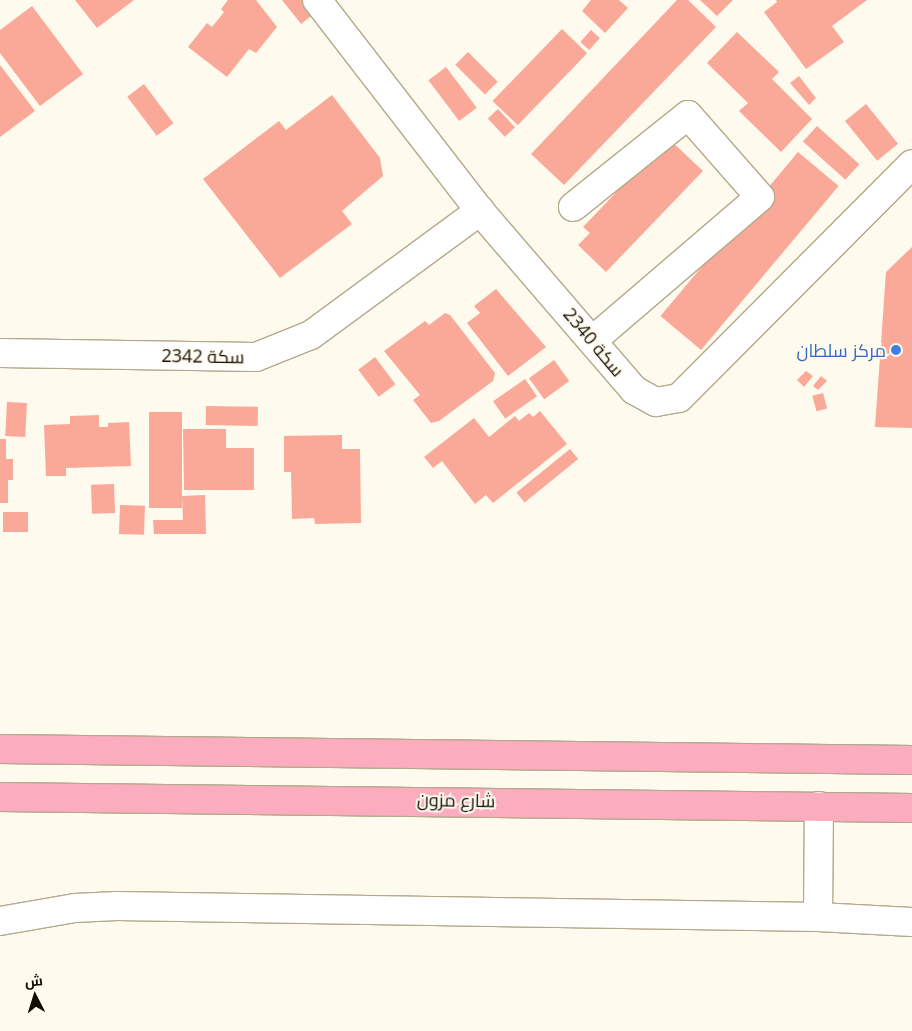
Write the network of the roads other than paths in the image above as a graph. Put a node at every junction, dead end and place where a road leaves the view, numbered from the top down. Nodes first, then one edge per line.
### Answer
1 (317, 0) edge
2 (912, 164) edge
3 (573, 207) dead end
4 (480, 211) junction
5 (594, 340) junction
6 (0, 353) edge
7 (0, 749) edge
8 (912, 760) edge
9 (0, 797) edge
10 (819, 806) junction
11 (912, 808) edge
12 (818, 917) junction
13 (0, 922) edge
14 (912, 922) edge

1 - 4 street, سكة 2340
2 - 5 street, سكة 2340
3 - 5 street
4 - 5 street, سكة 2340
4 - 6 street, سكة 2342
7 - 8 main road
9 - 10 main road, شارع مزون
10 - 11 main road, شارع مزون
10 - 12 street
12 - 13 street
12 - 14 street

